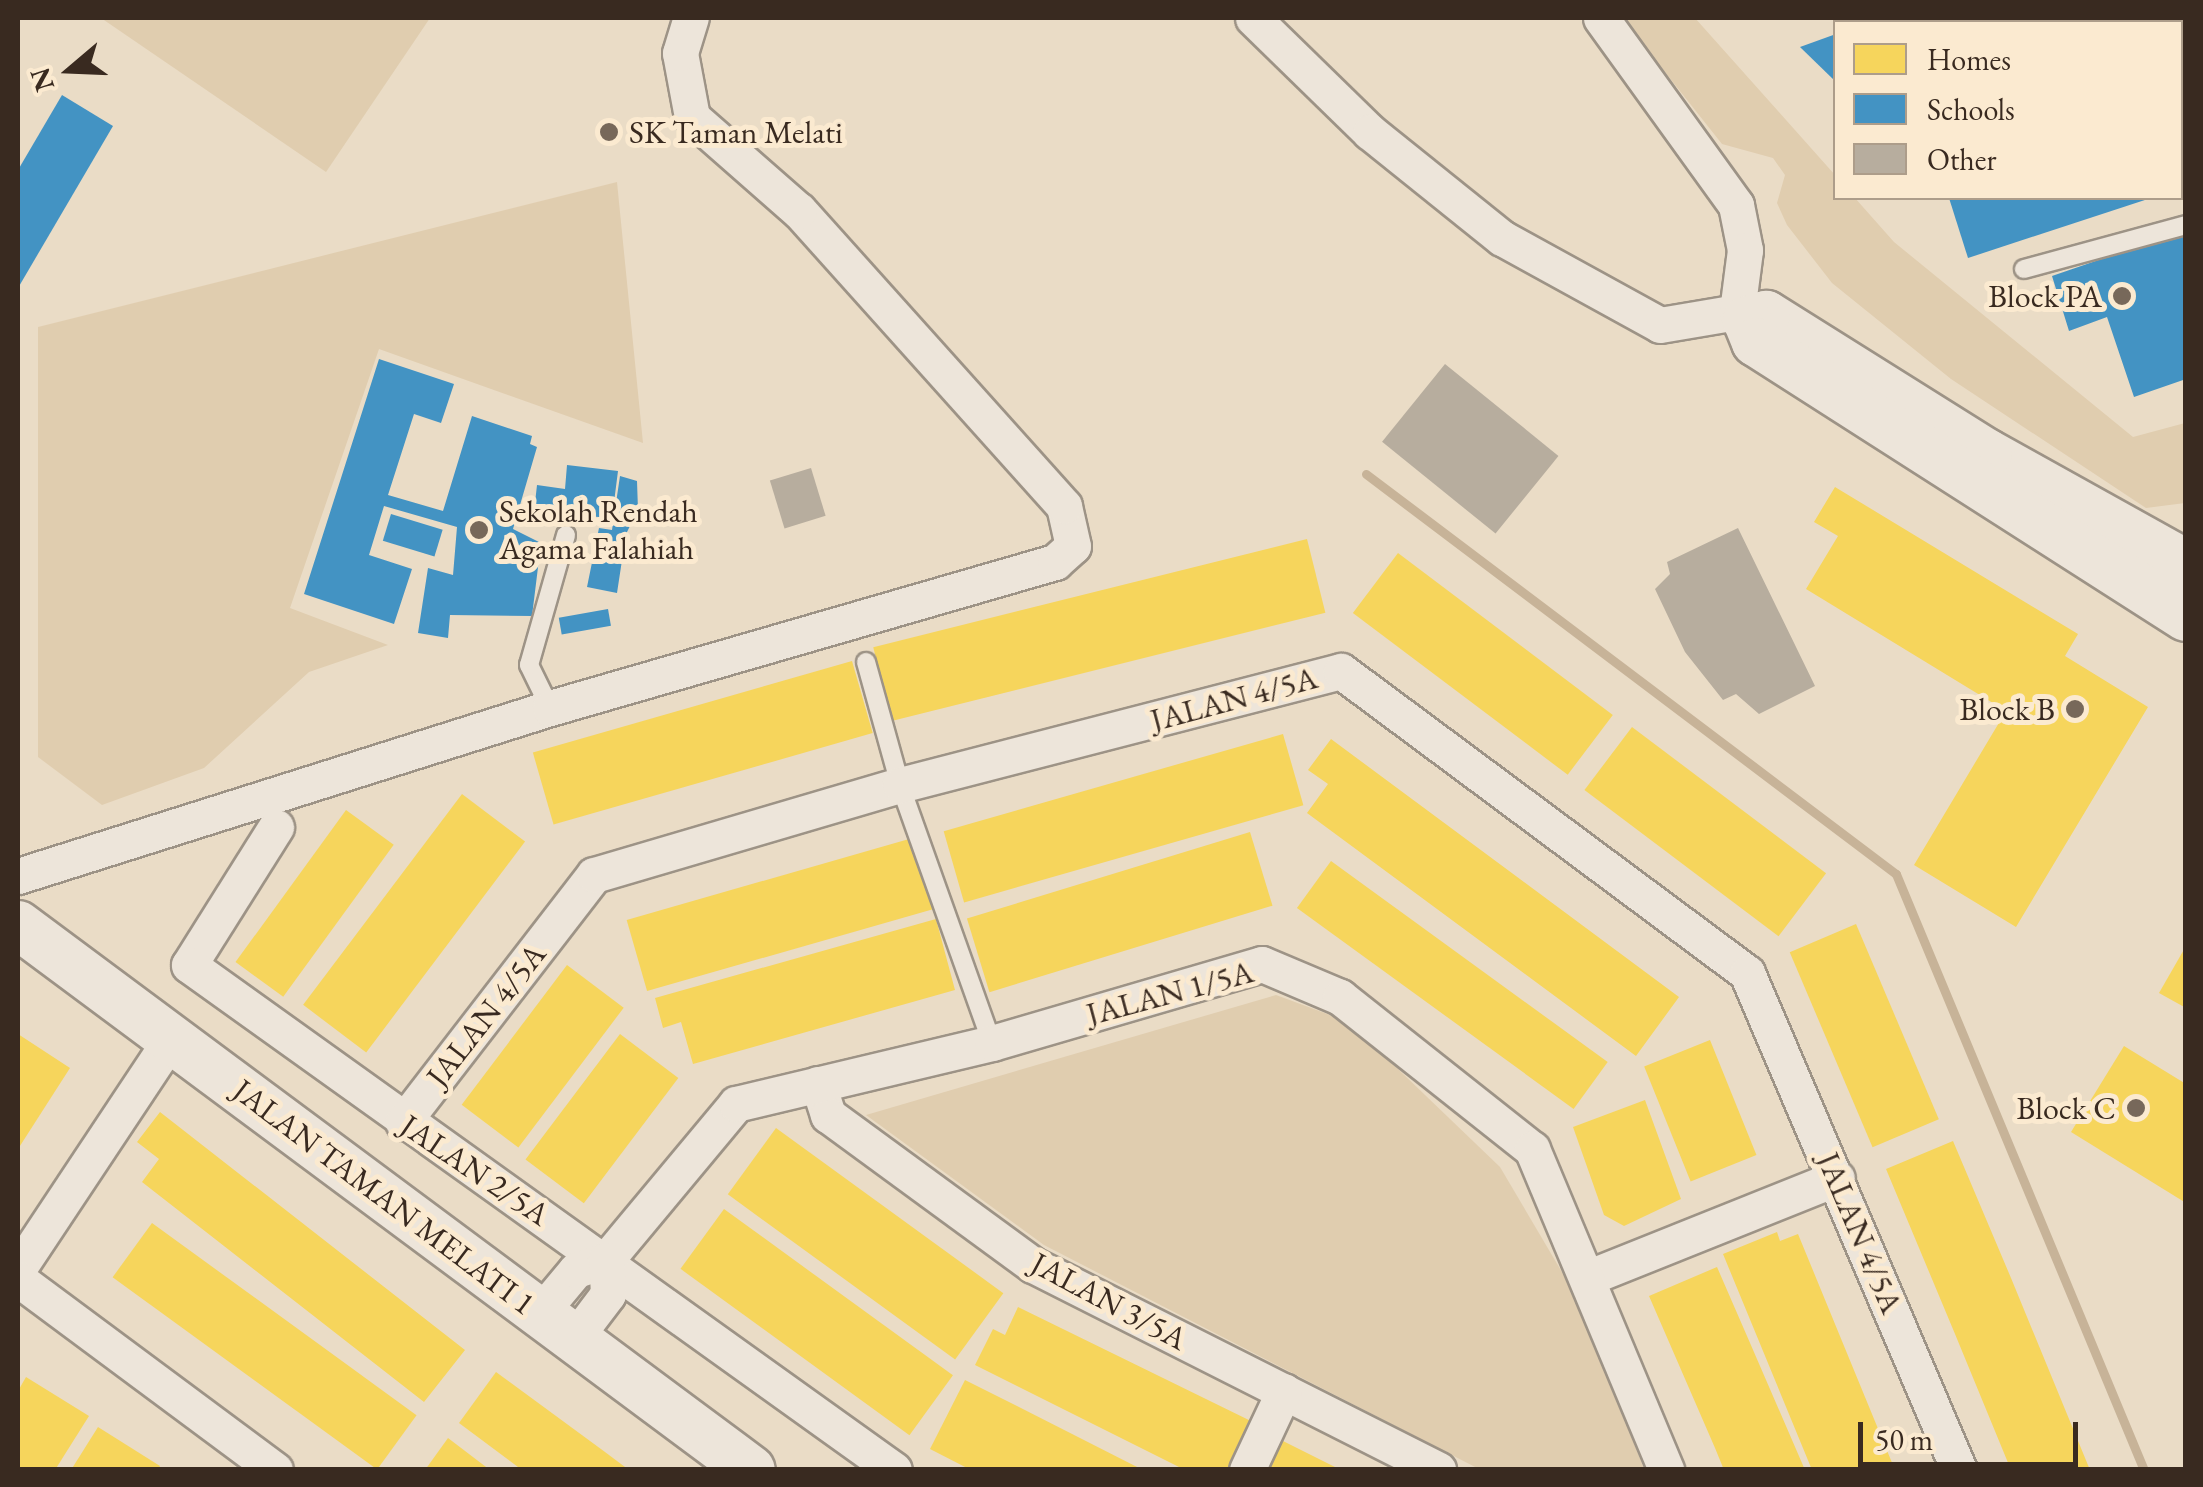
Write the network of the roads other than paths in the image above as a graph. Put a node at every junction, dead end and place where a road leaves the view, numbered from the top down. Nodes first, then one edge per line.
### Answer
1 (691, 18) edge
2 (1253, 18) edge
3 (1600, 18) edge
4 (2186, 225) edge
5 (2024, 269) dead end
6 (1742, 316) junction
7 (566, 536) dead end
8 (2186, 564) edge
9 (2186, 617) edge
10 (866, 662) dead end
11 (550, 708) junction
12 (900, 785) junction
13 (276, 827) dead end
14 (18, 876) edge
15 (18, 925) edge
16 (171, 1039) junction
17 (992, 1043) junction
18 (818, 1084) junction
19 (403, 1122) junction
20 (1837, 1178) junction
21 (606, 1260) junction
22 (18, 1269) edge
23 (1587, 1278) junction
24 (18, 1280) edge
25 (557, 1326) junction
26 (1284, 1391) junction
27 (262, 1466) edge
28 (750, 1470) edge
29 (894, 1470) edge
30 (1247, 1470) edge
31 (1438, 1470) edge
32 (1666, 1470) edge
33 (1959, 1470) edge

1 - 11 street
2 - 6 street
3 - 6 street
4 - 5 lane
6 - 8 street
6 - 9 street
7 - 11 lane
10 - 12 lane
11 - 14 street
12 - 17 lane
12 - 19 street, JALAN 4/5A
12 - 20 street, JALAN 4/5A
13 - 19 street, JALAN 2/5A
15 - 16 street, JALAN TAMAN MELATI 1
16 - 22 street
16 - 25 street, JALAN TAMAN MELATI 1
17 - 18 street, JALAN 1/5A
17 - 23 street, JALAN 1/5A
18 - 21 street, JALAN 1/5A
18 - 26 street, JALAN 3/5A
19 - 21 street, JALAN 2/5A
20 - 23 street
20 - 33 street, JALAN 4/5A
21 - 25 street
21 - 29 street, JALAN 2/5A
23 - 32 street, JALAN 1/5A
24 - 27 street
25 - 28 street, JALAN TAMAN MELATI 1
26 - 30 street
26 - 31 street, JALAN 3/5A

